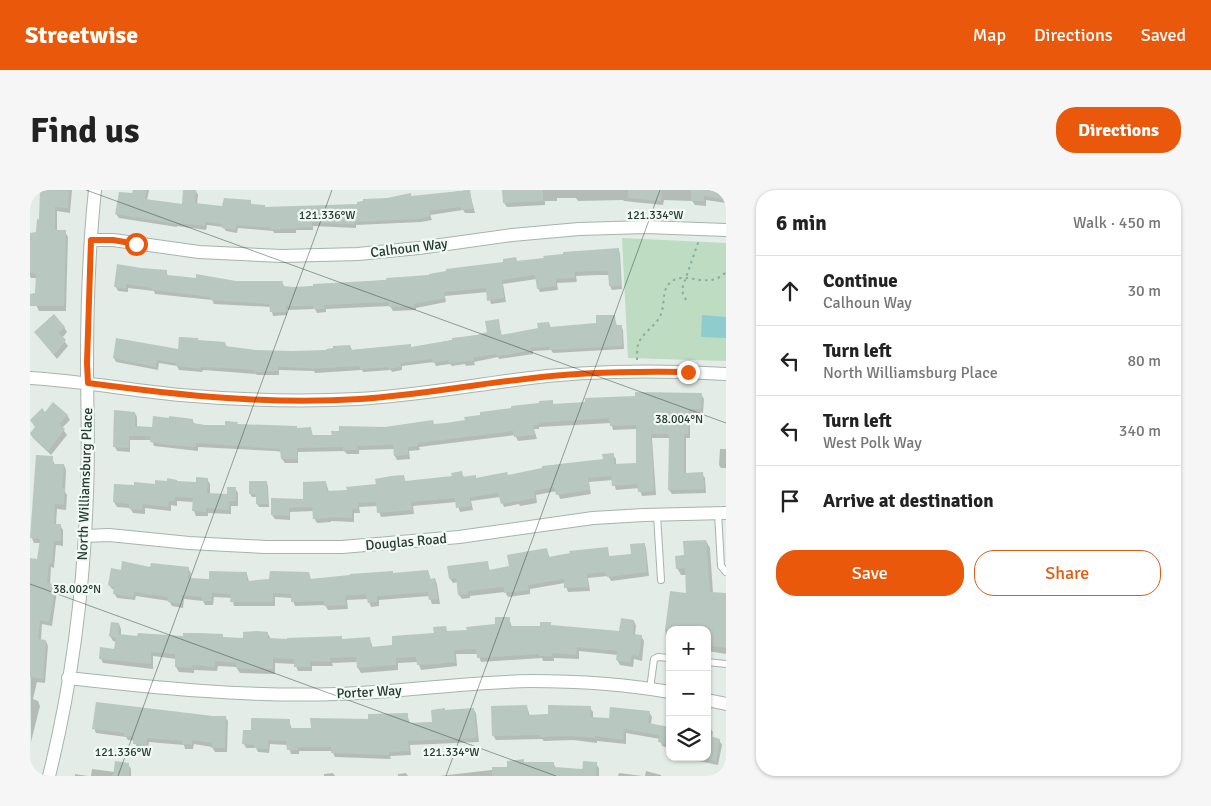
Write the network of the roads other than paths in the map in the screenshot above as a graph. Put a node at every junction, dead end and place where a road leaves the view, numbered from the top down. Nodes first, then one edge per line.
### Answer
1 (95, 190) edge
2 (726, 230) edge
3 (91, 240) junction
4 (726, 374) edge
5 (30, 378) edge
6 (88, 383) junction
7 (722, 513) edge
8 (657, 514) junction
9 (85, 536) junction
10 (726, 572) edge
11 (661, 580) dead end
12 (666, 658) edge
13 (711, 662) edge
14 (726, 664) edge
15 (68, 678) junction
16 (650, 689) junction
17 (666, 691) edge
18 (711, 701) edge
19 (726, 704) edge
20 (48, 776) edge

1 - 3 street, North Williamsburg Place
2 - 3 street, Calhoun Way
3 - 6 street, North Williamsburg Place
4 - 6 street
5 - 6 street
6 - 9 street, North Williamsburg Place
7 - 8 street, Douglas Road
7 - 10 lane
8 - 9 street, Douglas Road
8 - 11 lane
9 - 15 street, North Williamsburg Place
12 - 16 lane
13 - 14 lane
15 - 16 street, Porter Way
15 - 20 street, North Williamsburg Place
16 - 17 street, Porter Way
18 - 19 street

